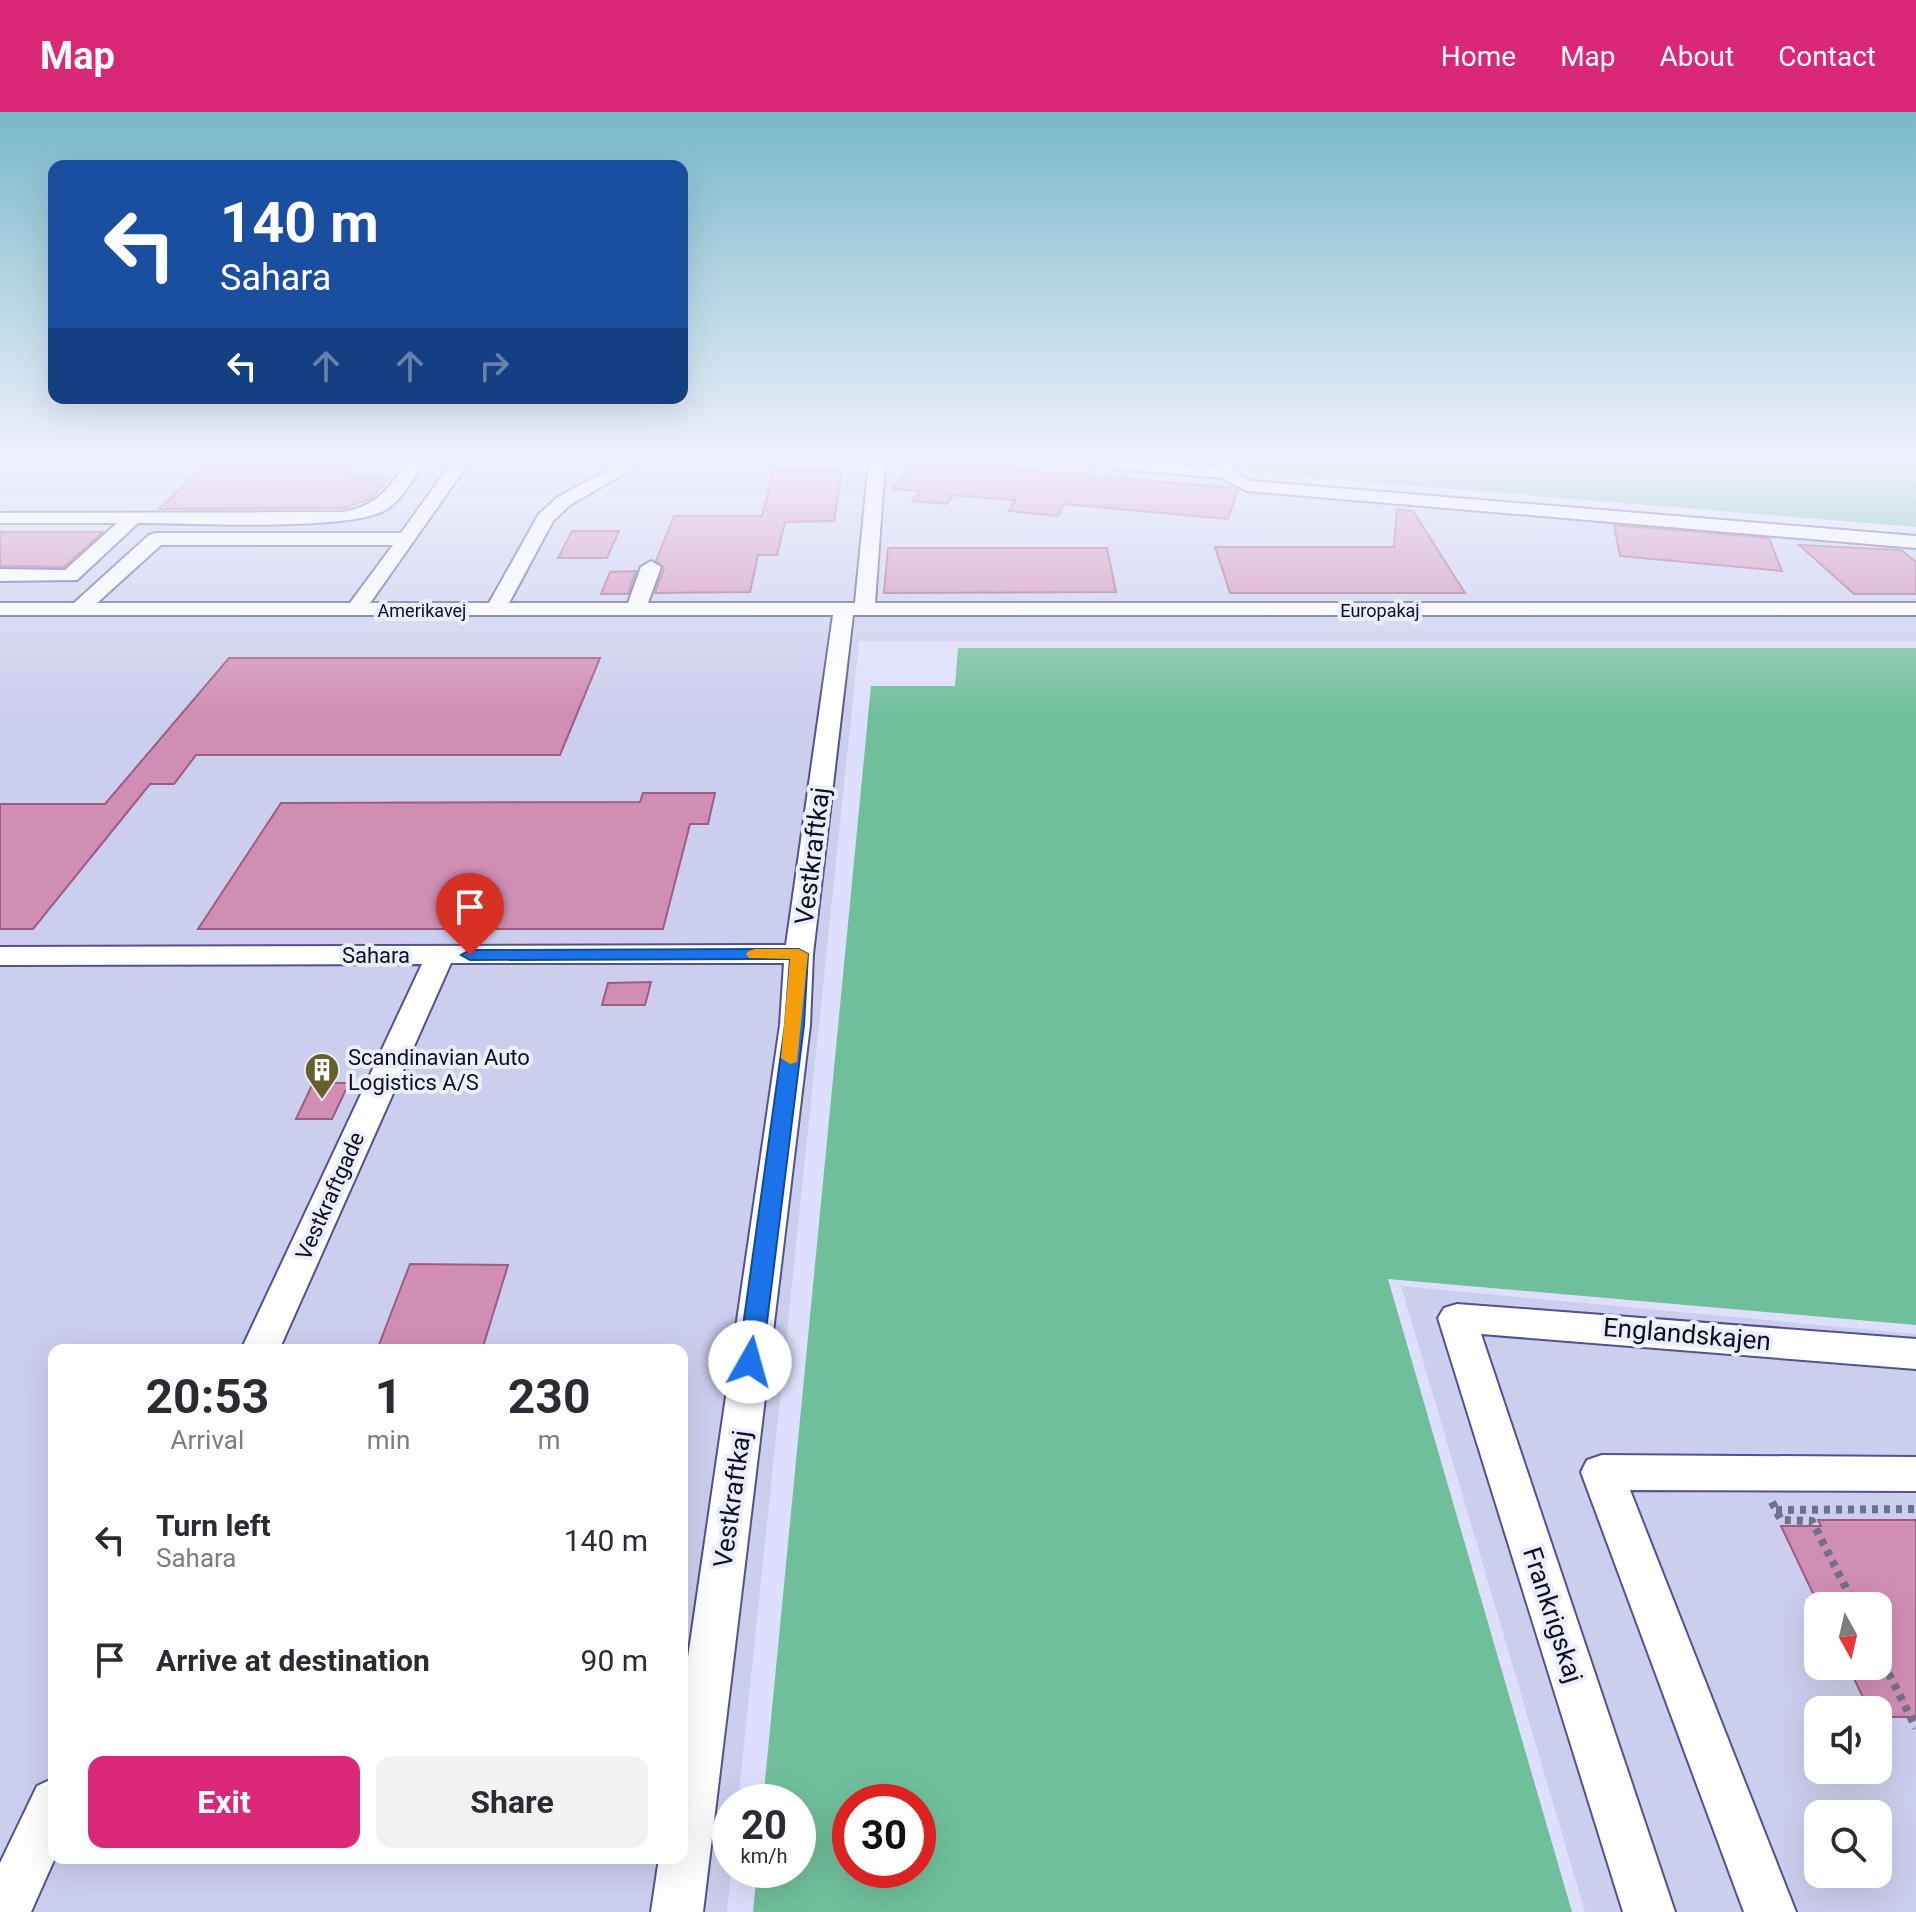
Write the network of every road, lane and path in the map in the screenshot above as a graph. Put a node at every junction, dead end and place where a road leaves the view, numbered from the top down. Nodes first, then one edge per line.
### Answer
1 (104, 545) edge
2 (149, 545) edge
3 (401, 545) edge
4 (530, 545) edge
5 (864, 545) edge
6 (651, 567) dead end
7 (0, 575) edge
8 (0, 609) edge
9 (79, 609) junction
10 (1916, 609) edge
11 (355, 610) junction
12 (495, 610) junction
13 (635, 610) junction
14 (854, 610) junction
15 (799, 954) junction
16 (440, 955) junction
17 (0, 956) edge
18 (1457, 1318) joint
19 (263, 1344) edge
20 (1916, 1354) edge
21 (1916, 1474) edge
22 (1767, 1491) junction
23 (1916, 1509) edge
24 (1848, 1592) edge
25 (1892, 1680) edge
26 (1916, 1728) edge
27 (688, 1816) edge
28 (48, 1823) edge
29 (682, 1864) edge
30 (4, 1912) edge
31 (677, 1912) edge
32 (1649, 1912) edge
33 (1770, 1912) edge

1 - 7 street
2 - 9 street
3 - 11 street
4 - 12 street
5 - 14 street, Vestkraftkaj
6 - 13 street
8 - 9 street, Amerikavej
9 - 11 street, Amerikavej
10 - 14 street, Europakaj
11 - 12 street, Amerikavej
12 - 13 street, Amerikavej
13 - 14 street, Amerikavej
14 - 15 street, Vestkraftkaj
15 - 16 street, Sahara
15 - 27 street, Vestkraftkaj
16 - 17 street, Sahara
16 - 19 street, Vestkraftgade
18 - 20 street, Englandskajen
18 - 32 street, Frankrigskaj
21 - 22 street
22 - 23 path
22 - 24 path
22 - 33 street
25 - 26 path
28 - 30 street
29 - 31 street, Vestkraftkaj

